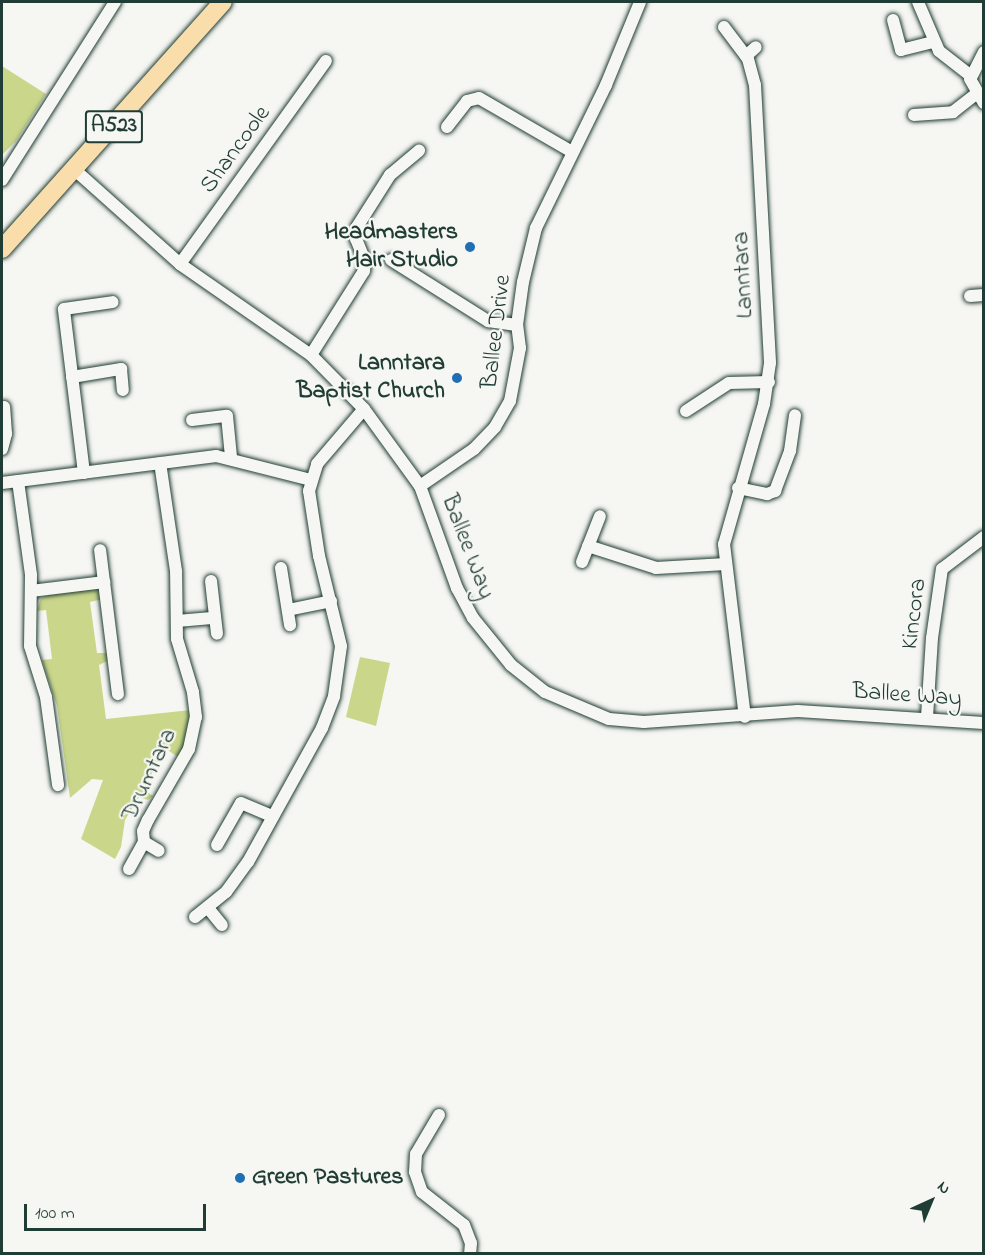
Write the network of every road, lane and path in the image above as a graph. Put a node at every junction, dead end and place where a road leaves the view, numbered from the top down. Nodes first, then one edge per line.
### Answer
1 (115, 2) edge
2 (223, 2) edge
3 (640, 2) edge
4 (918, 2) edge
5 (893, 20) dead end
6 (724, 27) dead end
7 (933, 42) junction
8 (984, 52) edge
9 (326, 61) dead end
10 (970, 75) junction
11 (980, 99) edge
12 (914, 116) dead end
13 (447, 127) dead end
14 (419, 151) dead end
15 (572, 152) junction
16 (75, 170) junction
17 (2, 180) edge
18 (2, 249) edge
19 (391, 260) dead end
20 (180, 264) junction
21 (984, 295) edge
22 (970, 296) dead end
23 (113, 302) dead end
24 (517, 325) junction
25 (311, 355) junction
26 (72, 377) junction
27 (769, 382) junction
28 (123, 390) dead end
29 (4, 407) dead end
30 (364, 410) junction
31 (686, 411) dead end
32 (795, 415) dead end
33 (192, 420) dead end
34 (2, 449) edge
35 (231, 457) junction
36 (160, 463) junction
37 (84, 473) junction
38 (311, 480) junction
39 (18, 481) junction
40 (2, 483) edge
41 (420, 486) junction
42 (738, 488) junction
43 (600, 516) dead end
44 (984, 537) edge
45 (588, 546) junction
46 (100, 550) dead end
47 (582, 562) dead end
48 (726, 564) junction
49 (281, 568) dead end
50 (211, 581) dead end
51 (104, 582) junction
52 (31, 591) junction
53 (331, 601) junction
54 (288, 610) junction
55 (215, 618) junction
56 (177, 621) junction
57 (290, 625) dead end
58 (217, 634) dead end
59 (118, 694) dead end
60 (745, 717) junction
61 (927, 717) junction
62 (984, 723) edge
63 (58, 785) dead end
64 (271, 816) junction
65 (144, 842) junction
66 (217, 845) dead end
67 (159, 850) dead end
68 (129, 869) dead end
69 (208, 908) junction
70 (195, 917) dead end
71 (222, 925) dead end
72 (439, 1115) dead end
73 (470, 1254) edge

1 - 17 street
2 - 16 main road, A523
3 - 15 street, Ballee Drive
4 - 7 street
5 - 7 street
6 - 27 street, Lanntara
7 - 10 street
8 - 10 street
9 - 20 street, Shancoole
10 - 11 street
11 - 12 street
13 - 15 street
14 - 25 street
15 - 24 street, Ballee Drive
16 - 18 main road, A523
16 - 20 street, Ballee Way
19 - 24 street
20 - 25 street, Ballee Way
21 - 22 street
23 - 26 street
24 - 41 street, Ballee Drive
25 - 30 street, Ballee Way
26 - 28 street
26 - 37 street
27 - 31 street
27 - 42 street, Lanntara
29 - 34 street
30 - 38 street
30 - 41 street, Ballee Way
32 - 42 street
33 - 35 street
35 - 36 street
35 - 38 street
36 - 37 street
36 - 56 street, Drumtara
37 - 39 street
38 - 53 street
39 - 40 street
39 - 52 street
41 - 60 street, Ballee Way
42 - 48 street, Lanntara
43 - 45 street
44 - 61 street, Kincora
45 - 47 street
45 - 48 street
46 - 51 street
48 - 60 street, Lanntara
49 - 54 street
50 - 55 street
51 - 52 street
51 - 59 street
52 - 63 street
53 - 54 street
53 - 64 street
54 - 57 street
55 - 56 street
55 - 58 street
56 - 65 street, Drumtara
60 - 61 street, Ballee Way
61 - 62 street, Ballee Way
64 - 66 street
64 - 69 street
65 - 67 street, Drumtara
65 - 68 street, Drumtara
69 - 70 street
69 - 71 street
72 - 73 street

